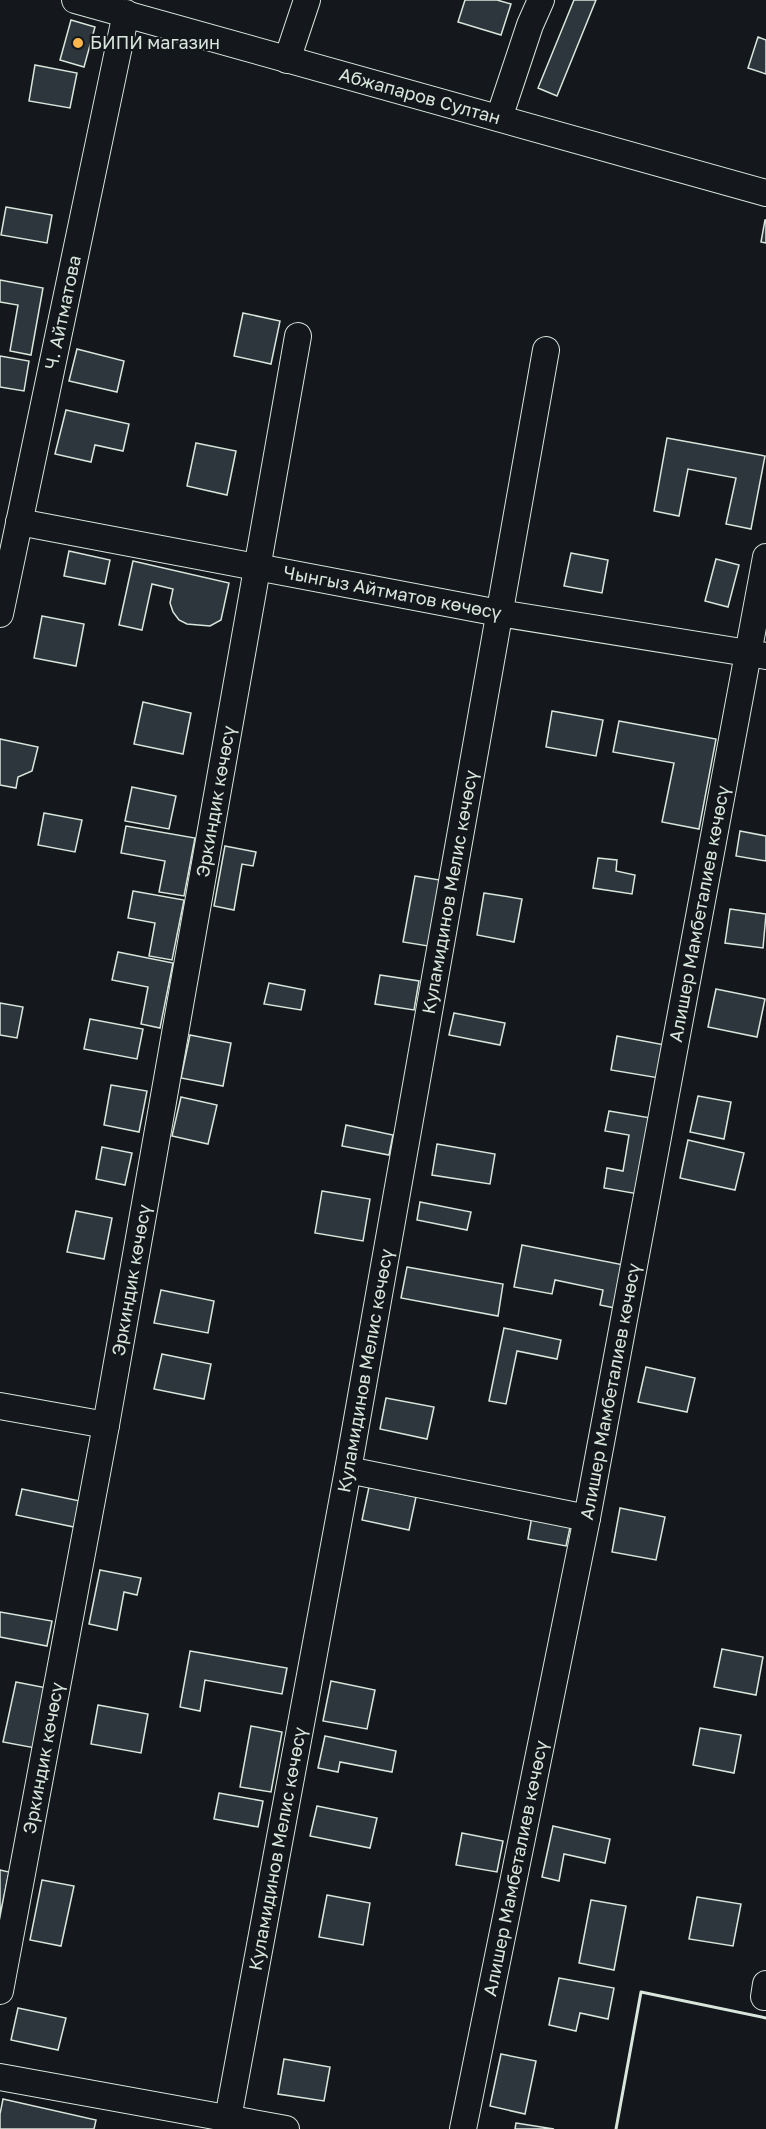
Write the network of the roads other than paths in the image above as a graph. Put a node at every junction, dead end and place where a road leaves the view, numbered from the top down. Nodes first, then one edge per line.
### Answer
1 (75, 0) edge
2 (307, 0) edge
3 (541, 0) edge
4 (126, 14) junction
5 (287, 60) junction
6 (499, 118) junction
7 (766, 193) edge
8 (298, 336) dead end
9 (546, 350) dead end
10 (19, 522) junction
11 (766, 557) edge
12 (256, 568) junction
13 (499, 613) junction
14 (0, 614) edge
15 (757, 654) edge
16 (0, 1406) edge
17 (106, 1425) junction
18 (348, 1470) junction
19 (587, 1518) junction
20 (0, 1991) edge
21 (0, 2077) edge
22 (227, 2123) edge
23 (286, 2129) edge
24 (463, 2129) edge

1 - 4 street, Абжапаров Султан
2 - 5 street
3 - 6 street
4 - 5 street, Абжапаров Султан
4 - 10 street, Ч. Айтматова
5 - 6 street, Абжапаров Султан
6 - 7 street, Абжапаров Султан
8 - 12 street, Эркиндик көчөсү
9 - 13 street, Куламидинов Мелис көчөсү
10 - 12 street, Чынгыз Айтматов көчөсү
10 - 14 street, Ч. Айтматова
11 - 15 street, Алишер Мамбеталиев көчөсү
12 - 13 street, Чынгыз Айтматов көчөсү
12 - 17 street, Эркиндик көчөсү
13 - 15 street, Чынгыз Айтматов көчөсү
13 - 18 street, Куламидинов Мелис көчөсү
15 - 19 street, Алишер Мамбеталиев көчөсү
16 - 17 street
17 - 20 street, Эркиндик көчөсү
18 - 19 street
18 - 22 street, Куламидинов Мелис көчөсү
19 - 24 street, Алишер Мамбеталиев көчөсү
21 - 22 street
22 - 23 street

